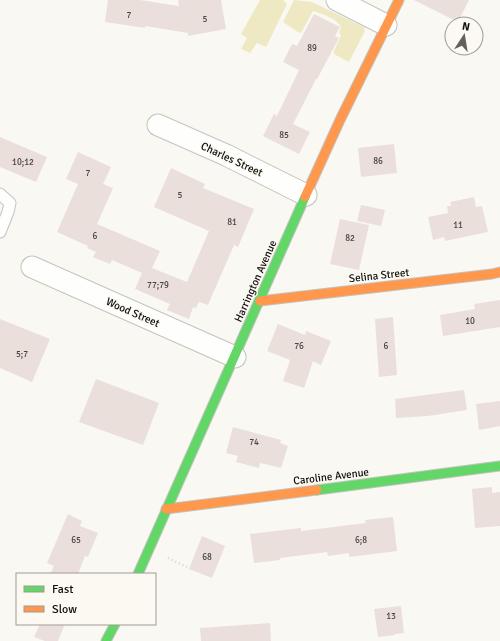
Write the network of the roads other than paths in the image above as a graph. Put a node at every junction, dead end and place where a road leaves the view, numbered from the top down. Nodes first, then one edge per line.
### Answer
1 (337, 0) edge
2 (399, 0) edge
3 (386, 25) junction
4 (158, 125) dead end
5 (0, 194) edge
6 (306, 195) junction
7 (0, 232) edge
8 (32, 267) dead end
9 (500, 272) edge
10 (260, 301) junction
11 (235, 357) junction
12 (500, 466) edge
13 (166, 509) junction
14 (138, 573) edge
15 (114, 625) edge
16 (106, 641) edge

1 - 3 street
2 - 3 main road, Harrington Avenue
3 - 6 main road, Harrington Avenue
4 - 6 street, Charles Street
5 - 7 lane
6 - 10 main road, Harrington Avenue
8 - 11 street, Wood Street
9 - 10 main road, Selina Street
10 - 11 main road, Harrington Avenue
11 - 13 main road, Harrington Avenue
12 - 13 main road, Caroline Avenue
13 - 14 main road, Harrington Avenue
15 - 16 main road

